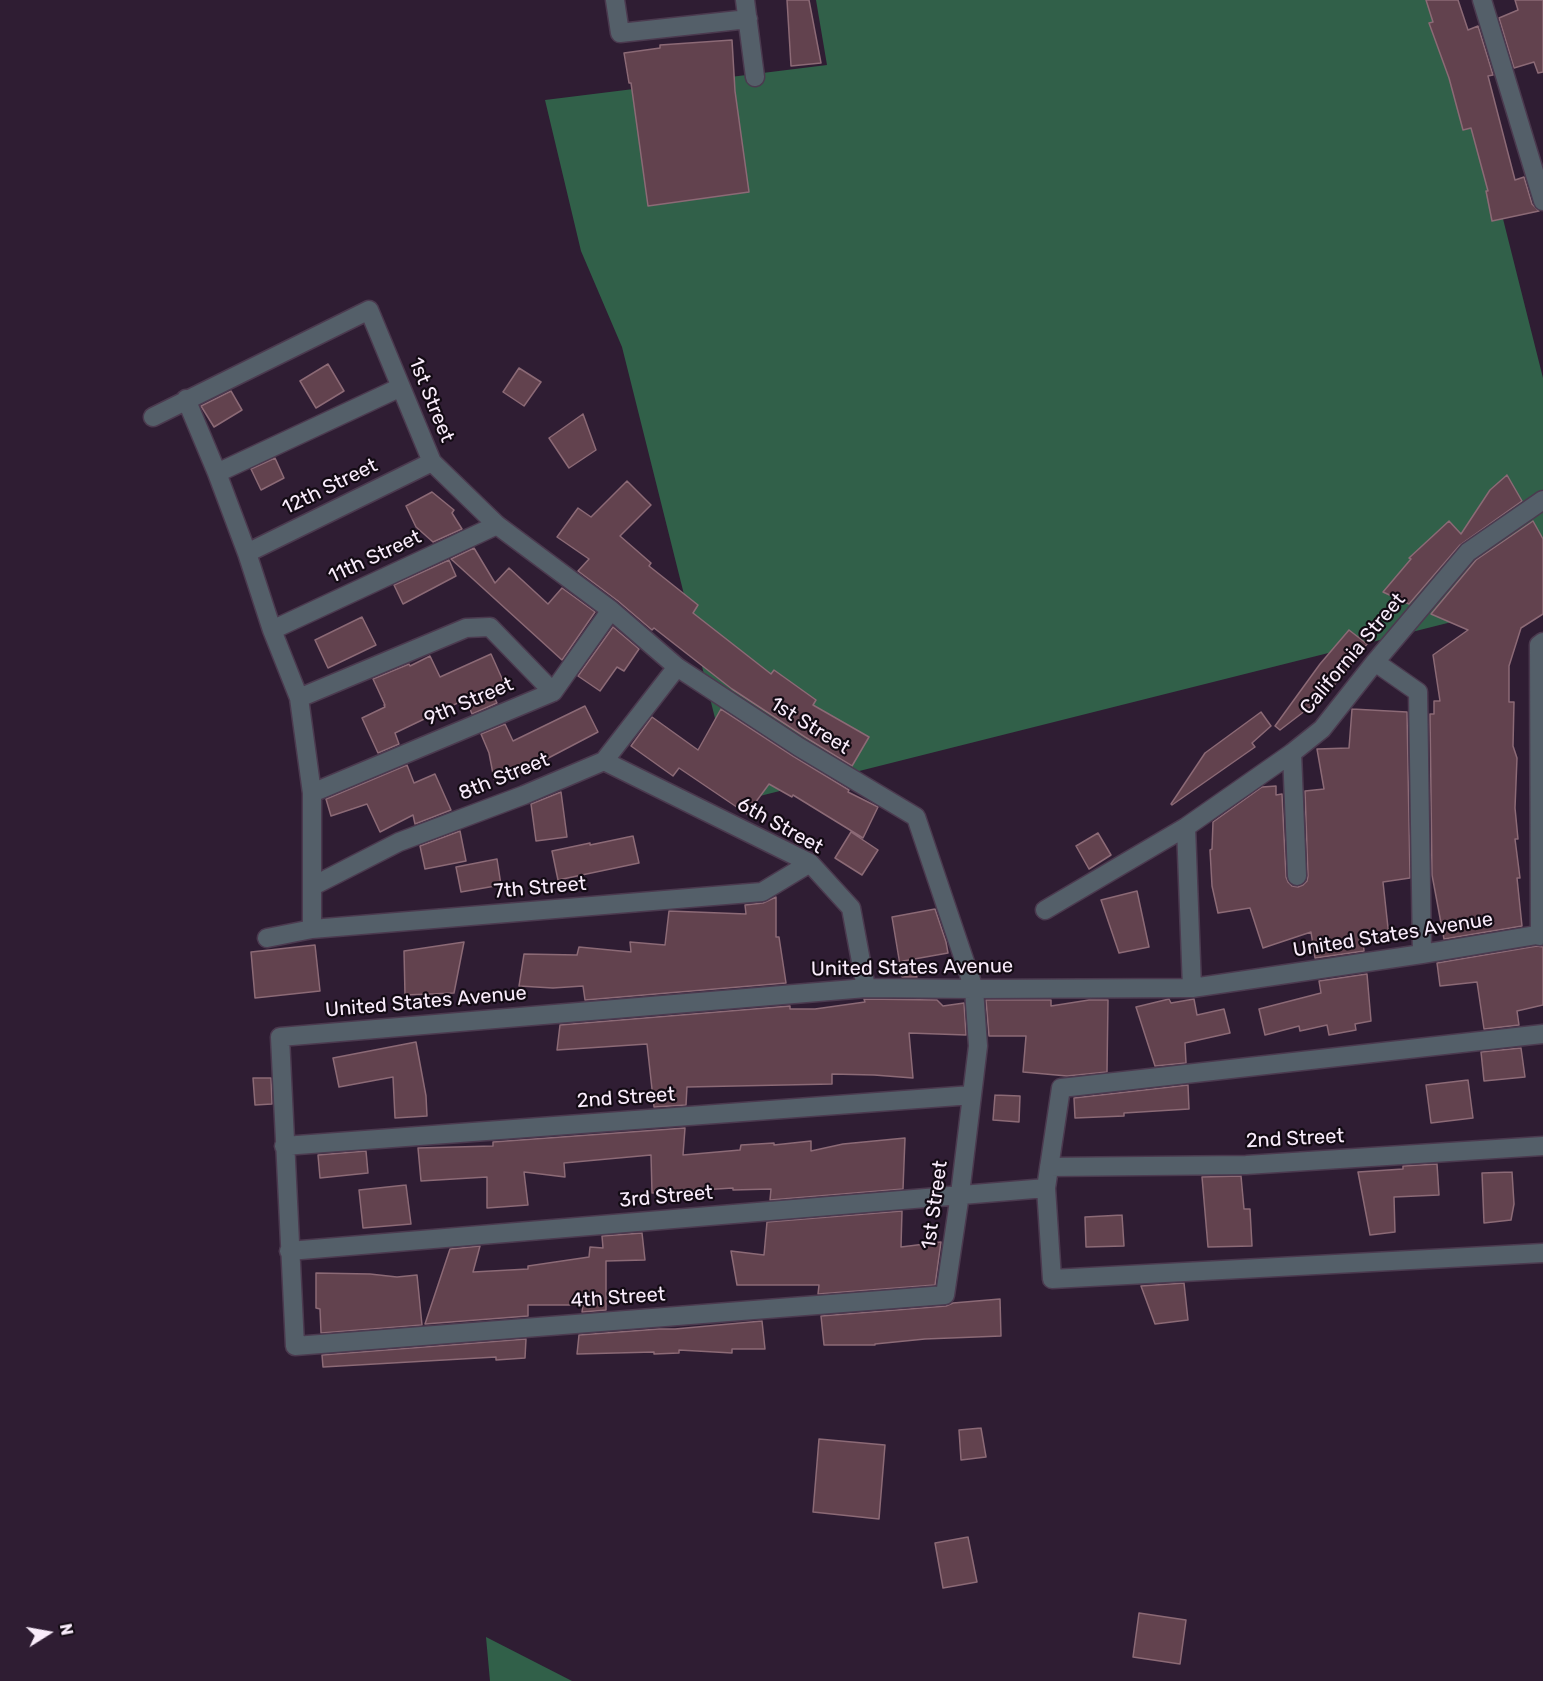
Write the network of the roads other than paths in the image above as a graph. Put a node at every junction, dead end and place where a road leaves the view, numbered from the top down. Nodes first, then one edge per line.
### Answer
1 (615, 0) edge
2 (745, 0) edge
3 (1482, 0) edge
4 (748, 19) junction
5 (755, 77) dead end
6 (1543, 201) edge
7 (402, 387) junction
8 (186, 399) junction
9 (153, 417) dead end
10 (432, 462) junction
11 (217, 473) junction
12 (1543, 500) edge
13 (496, 525) junction
14 (248, 553) junction
15 (611, 610) junction
16 (272, 630) junction
17 (1543, 642) edge
18 (1375, 662) junction
19 (677, 667) junction
20 (553, 692) junction
21 (299, 698) junction
22 (1292, 753) junction
23 (604, 761) junction
24 (312, 793) junction
25 (1186, 827) junction
26 (810, 863) junction
27 (1297, 876) dead end
28 (313, 886) junction
29 (1045, 910) dead end
30 (312, 929) junction
31 (1541, 935) edge
32 (267, 938) dead end
33 (1422, 954) junction
34 (866, 988) junction
35 (1192, 988) junction
36 (974, 989) junction
37 (1543, 1034) edge
38 (972, 1095) junction
39 (284, 1146) junction
40 (1543, 1146) edge
41 (1049, 1167) junction
42 (1046, 1188) junction
43 (960, 1194) junction
44 (289, 1251) junction
45 (1543, 1253) edge
46 (945, 1295) joint

1 - 4 street
2 - 4 street
3 - 6 street
4 - 5 street
7 - 8 street, 1st Street
7 - 10 street, 1st Street
7 - 11 street
8 - 9 street
8 - 11 street
10 - 13 street, 1st Street
10 - 14 street, 12th Street
11 - 14 street
12 - 18 street, California Street
13 - 15 street, 1st Street
13 - 16 street, 11th Street
14 - 16 street
15 - 19 street, 1st Street
15 - 20 street
16 - 21 street
17 - 31 street
18 - 22 street, California Street
18 - 33 street
19 - 23 street, 8th Street
19 - 36 street, 1st Street
20 - 21 street
20 - 24 street, 9th Street
21 - 24 street
22 - 25 street, California Street
22 - 27 street
23 - 26 street, 6th Street
23 - 28 street, 8th Street
24 - 28 street
25 - 29 street, California Street
25 - 35 street
26 - 30 street, 7th Street
26 - 34 street, 6th Street
28 - 30 street
30 - 32 street, 7th Street
31 - 33 street, United States Avenue
33 - 35 street, United States Avenue
34 - 36 street, United States Avenue
34 - 39 street, United States Avenue
35 - 36 street, United States Avenue
36 - 38 street, 1st Street
37 - 41 street
38 - 39 street, 2nd Street
38 - 43 street, 1st Street
39 - 44 street
40 - 41 street, 2nd Street
41 - 42 street
42 - 43 street, 3rd Street
42 - 45 street
43 - 44 street, 3rd Street
43 - 46 street, 1st Street
44 - 46 street, 4th Street

